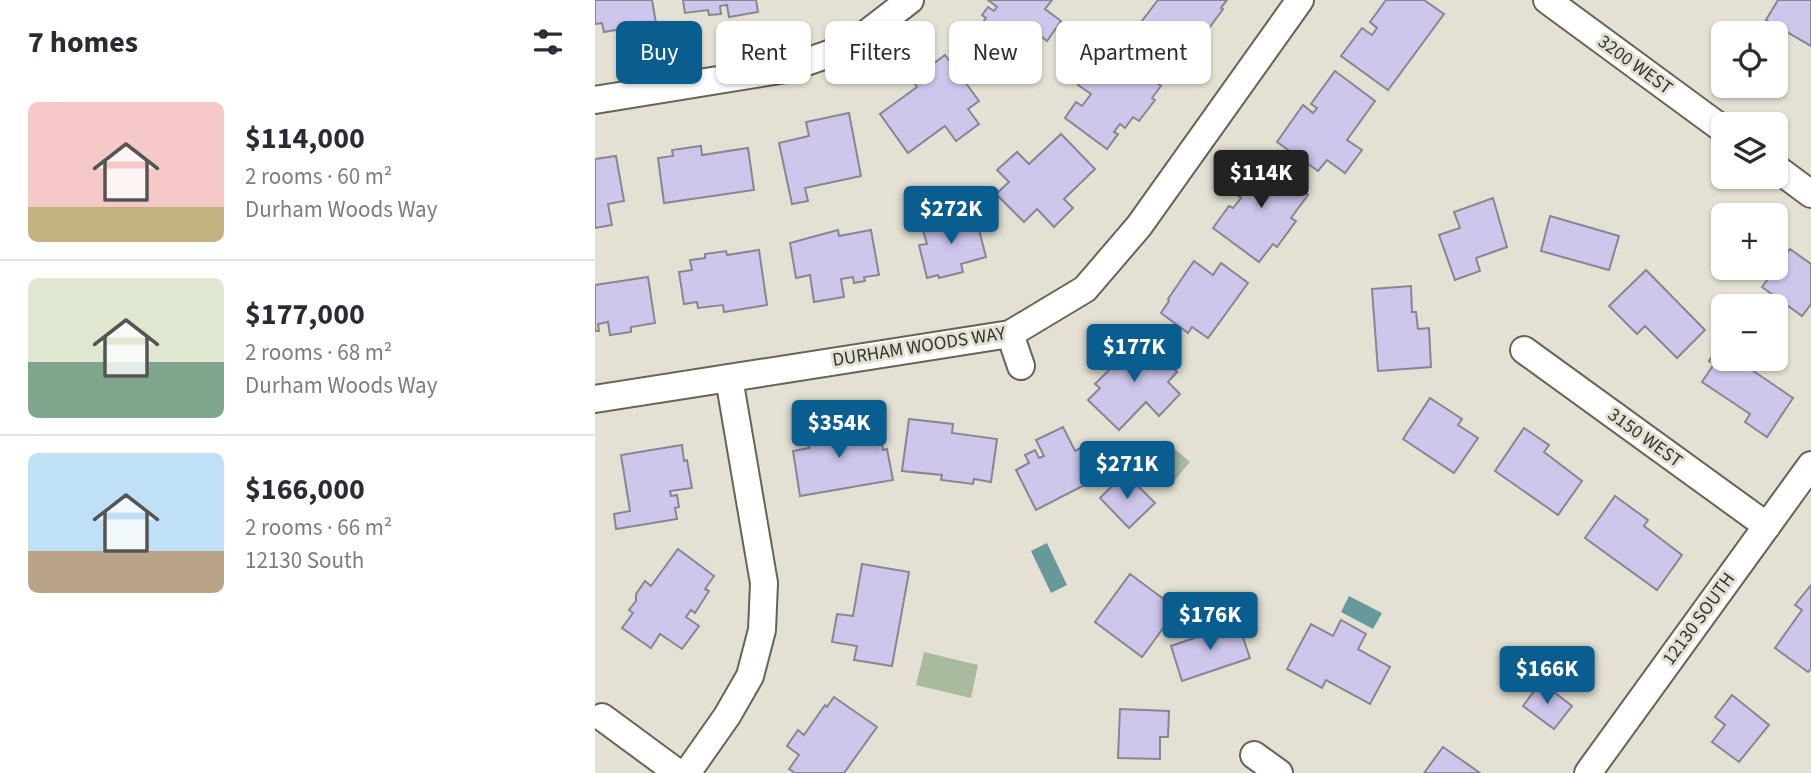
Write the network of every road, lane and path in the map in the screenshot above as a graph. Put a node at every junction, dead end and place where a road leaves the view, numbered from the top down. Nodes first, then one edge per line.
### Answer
1 (910, 0) edge
2 (1300, 0) edge
3 (1547, 0) edge
4 (595, 100) edge
5 (1711, 120) edge
6 (1788, 177) edge
7 (1811, 194) edge
8 (1010, 334) junction
9 (1524, 350) dead end
10 (1021, 366) dead end
11 (729, 378) junction
12 (595, 399) edge
13 (1811, 465) edge
14 (1766, 526) junction
15 (602, 717) dead end
16 (1254, 755) dead end
17 (678, 773) edge
18 (687, 773) edge
19 (1279, 773) edge
20 (1588, 773) edge

1 - 4 street
2 - 8 street, DURHAM WOODS WAY
3 - 5 street, 3200 WEST
6 - 7 street
8 - 10 street
8 - 11 street, DURHAM WOODS WAY
9 - 14 street, 3150 WEST
11 - 12 street, DURHAM WOODS WAY
11 - 18 street
13 - 14 street, 12130 SOUTH
14 - 20 street, 12130 SOUTH
15 - 17 street
16 - 19 street

